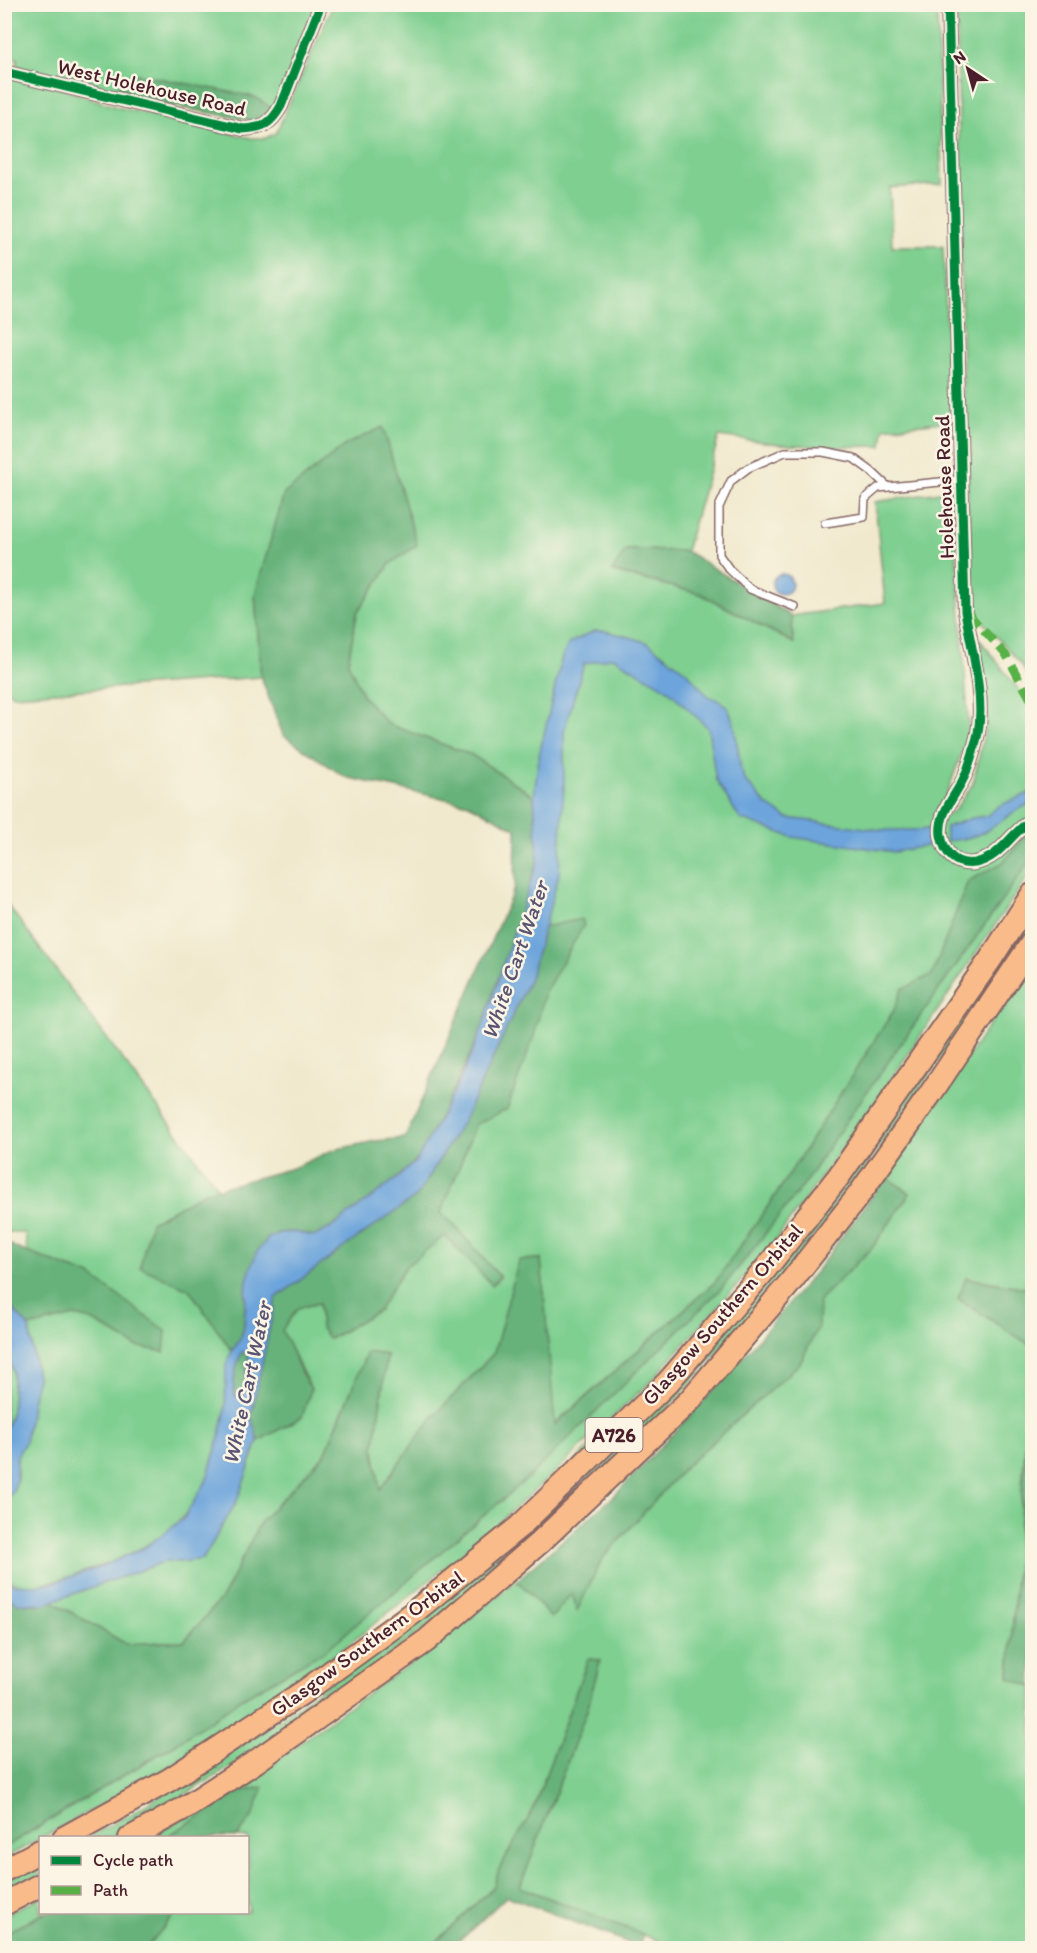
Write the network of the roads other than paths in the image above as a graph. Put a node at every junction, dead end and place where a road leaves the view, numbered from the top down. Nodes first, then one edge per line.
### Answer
1 (321, 4) edge
2 (948, 4) edge
3 (4, 72) edge
4 (962, 480) junction
5 (888, 487) junction
6 (825, 523) dead end
7 (795, 607) dead end
8 (1032, 820) edge
9 (1032, 895) edge
10 (1032, 943) edge
11 (68, 1836) edge
12 (134, 1836) edge
13 (39, 1852) edge
14 (4, 1870) edge
15 (39, 1886) edge
16 (4, 1904) edge

1 - 3 street, West Holehouse Road
2 - 4 street, Holehouse Road
4 - 5 lane
4 - 8 street, Holehouse Road
5 - 6 lane
5 - 7 lane
9 - 11 highway, Glasgow Southern Orbital / A726
10 - 12 highway, Glasgow Southern Orbital / A726
13 - 14 highway
15 - 16 highway

